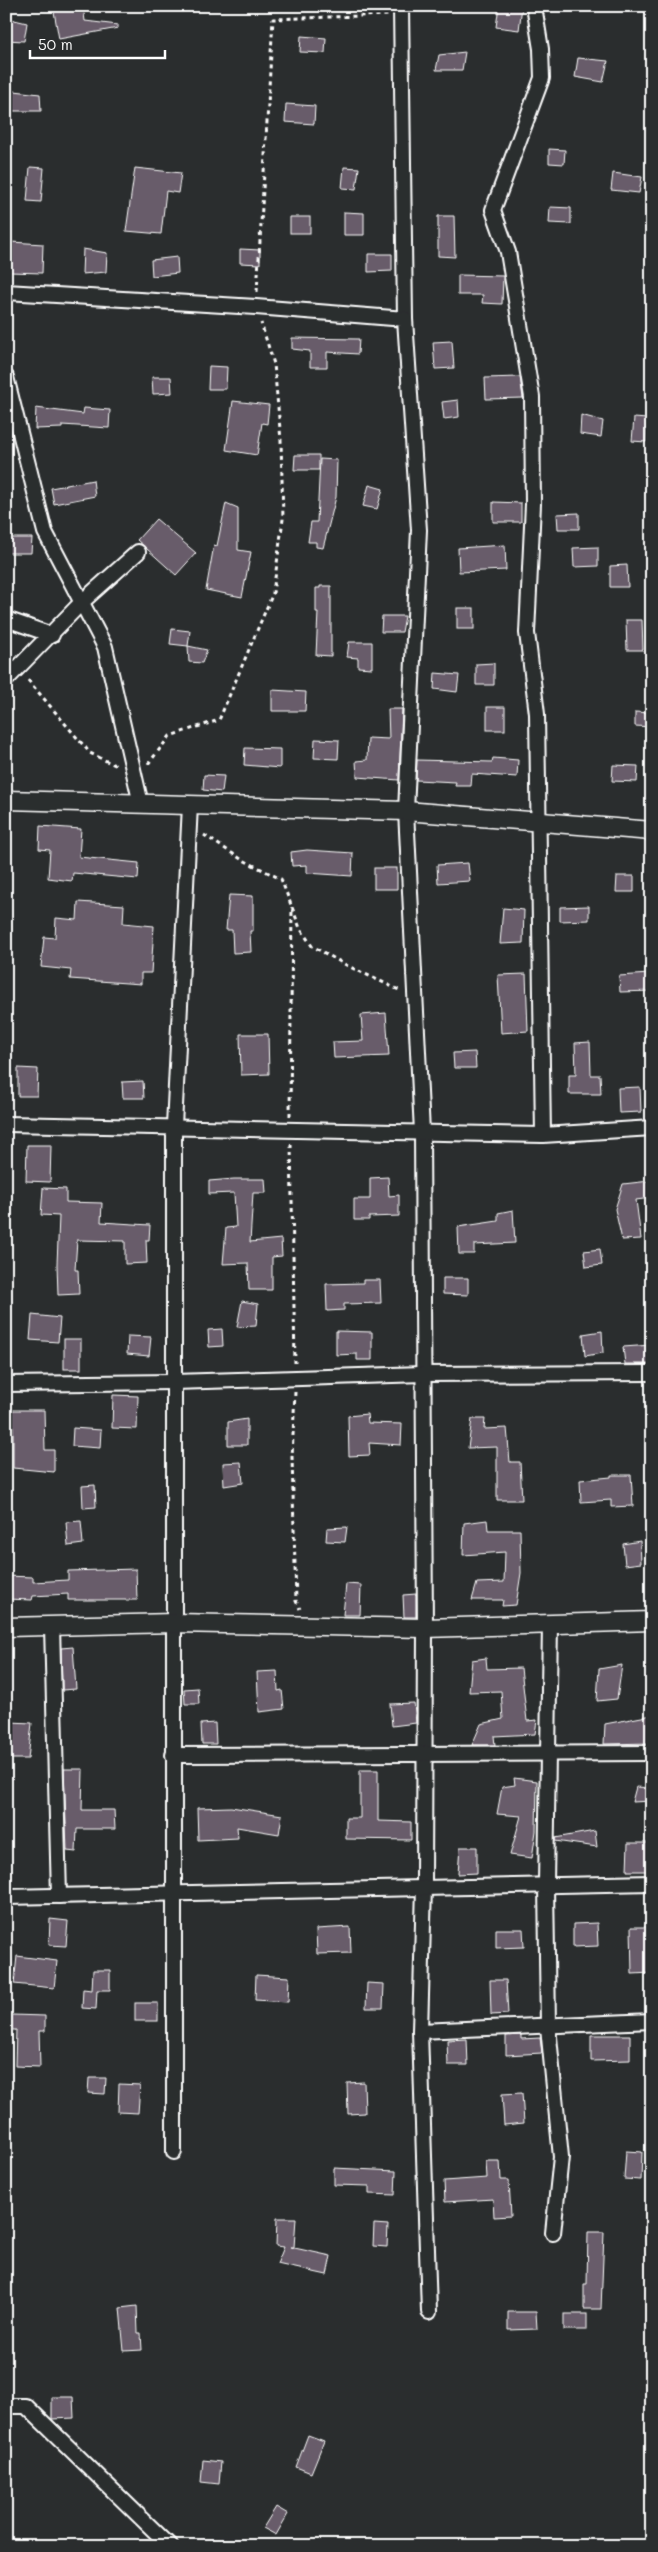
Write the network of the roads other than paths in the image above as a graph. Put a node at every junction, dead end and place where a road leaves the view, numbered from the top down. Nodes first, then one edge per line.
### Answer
1 (534, 6) edge
2 (401, 11) edge
3 (6, 292) edge
4 (405, 319) junction
5 (6, 377) edge
6 (138, 552) dead end
7 (83, 601) junction
8 (6, 619) edge
9 (52, 635) junction
10 (6, 680) edge
11 (6, 800) edge
12 (141, 804) junction
13 (190, 805) junction
14 (406, 811) junction
15 (538, 822) junction
16 (652, 831) edge
17 (6, 1124) edge
18 (174, 1126) junction
19 (652, 1128) edge
20 (422, 1132) junction
21 (543, 1135) junction
22 (652, 1373) edge
23 (423, 1374) junction
24 (174, 1382) junction
25 (6, 1384) edge
26 (652, 1621) edge
27 (174, 1623) junction
28 (550, 1624) junction
29 (52, 1626) junction
30 (6, 1627) edge
31 (425, 1628) junction
32 (652, 1753) edge
33 (548, 1754) junction
34 (173, 1755) junction
35 (425, 1756) junction
36 (652, 1883) edge
37 (546, 1884) junction
38 (424, 1887) junction
39 (173, 1893) junction
40 (59, 1896) junction
41 (6, 1897) edge
42 (652, 2021) edge
43 (548, 2027) junction
44 (420, 2031) junction
45 (174, 2152) dead end
46 (553, 2233) dead end
47 (429, 2312) dead end
48 (6, 2406) edge
49 (170, 2546) edge

1 - 15 street
2 - 4 street
3 - 4 street
4 - 14 street
5 - 7 street
6 - 7 street
7 - 9 street
7 - 12 street
8 - 9 street
9 - 10 street
11 - 12 street
12 - 13 street
13 - 14 street
13 - 18 street
14 - 15 street
14 - 20 street
15 - 16 street
15 - 21 street
17 - 18 street
18 - 20 street
18 - 24 street
19 - 21 street
20 - 21 street
20 - 23 street
22 - 23 street
23 - 24 street
23 - 31 street
24 - 25 street
24 - 27 street
26 - 28 street
27 - 29 street
27 - 31 street
27 - 34 street
28 - 31 street
28 - 33 street
29 - 30 street
29 - 40 street
31 - 35 street
32 - 33 street
33 - 35 street
33 - 37 street
34 - 35 street
34 - 39 street
35 - 38 street
36 - 37 street
37 - 38 street
37 - 43 street
38 - 39 street
38 - 44 street
39 - 40 street
39 - 45 street
40 - 41 street
42 - 43 street
43 - 44 street
43 - 46 street
44 - 47 street
48 - 49 street

